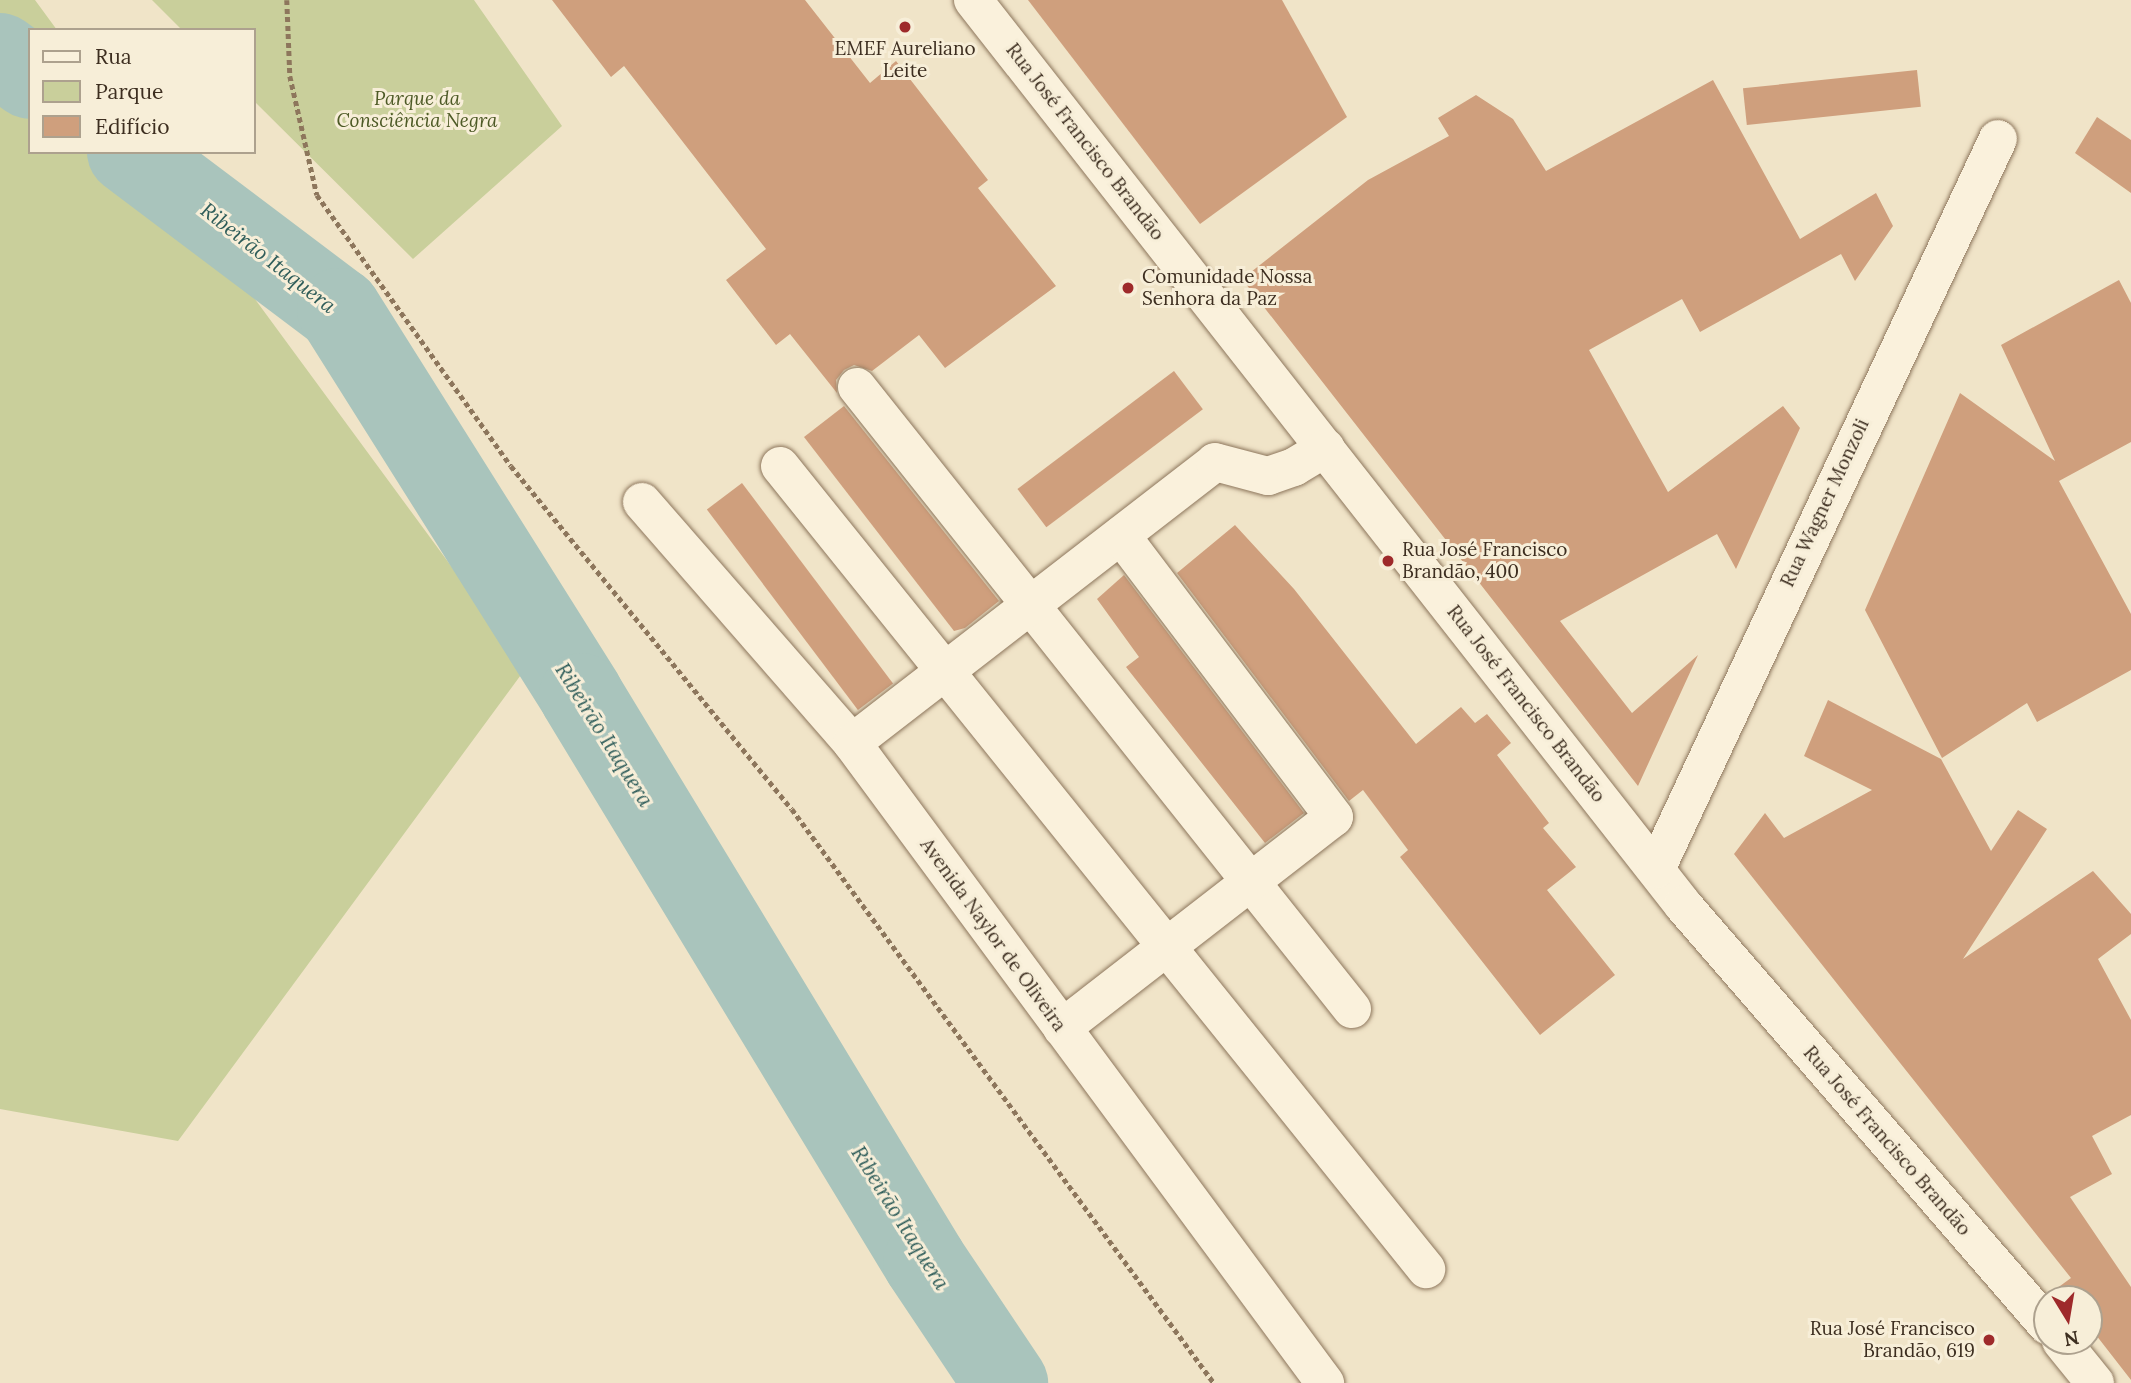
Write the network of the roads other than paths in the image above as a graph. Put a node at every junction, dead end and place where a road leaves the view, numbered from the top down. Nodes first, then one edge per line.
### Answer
1 (973, 0) edge
2 (1998, 139) dead end
3 (857, 387) dead end
4 (1326, 448) junction
5 (780, 466) dead end
6 (642, 502) dead end
7 (1121, 535) junction
8 (1031, 606) junction
9 (945, 672) junction
10 (852, 743) junction
11 (1656, 869) junction
12 (1250, 882) junction
13 (1166, 947) junction
14 (1352, 1009) dead end
15 (1062, 1028) junction
16 (1426, 1269) dead end
17 (2033, 1309) edge
18 (2072, 1355) edge
19 (1325, 1383) edge
20 (2095, 1383) edge

1 - 4 street, Rua José Francisco Brandão
2 - 11 street, Rua Wagner Monzoli
3 - 8 street
4 - 7 street
4 - 11 street, Rua José Francisco Brandão
5 - 9 street
6 - 10 street, Avenida Naylor de Oliveira
7 - 8 street
7 - 12 street
8 - 9 street
8 - 12 street
9 - 10 street
9 - 13 street
10 - 15 street, Avenida Naylor de Oliveira
11 - 17 street, Rua José Francisco Brandão
12 - 13 street
12 - 14 street
13 - 15 street
13 - 16 street
15 - 19 street, Avenida Naylor de Oliveira
18 - 20 street

